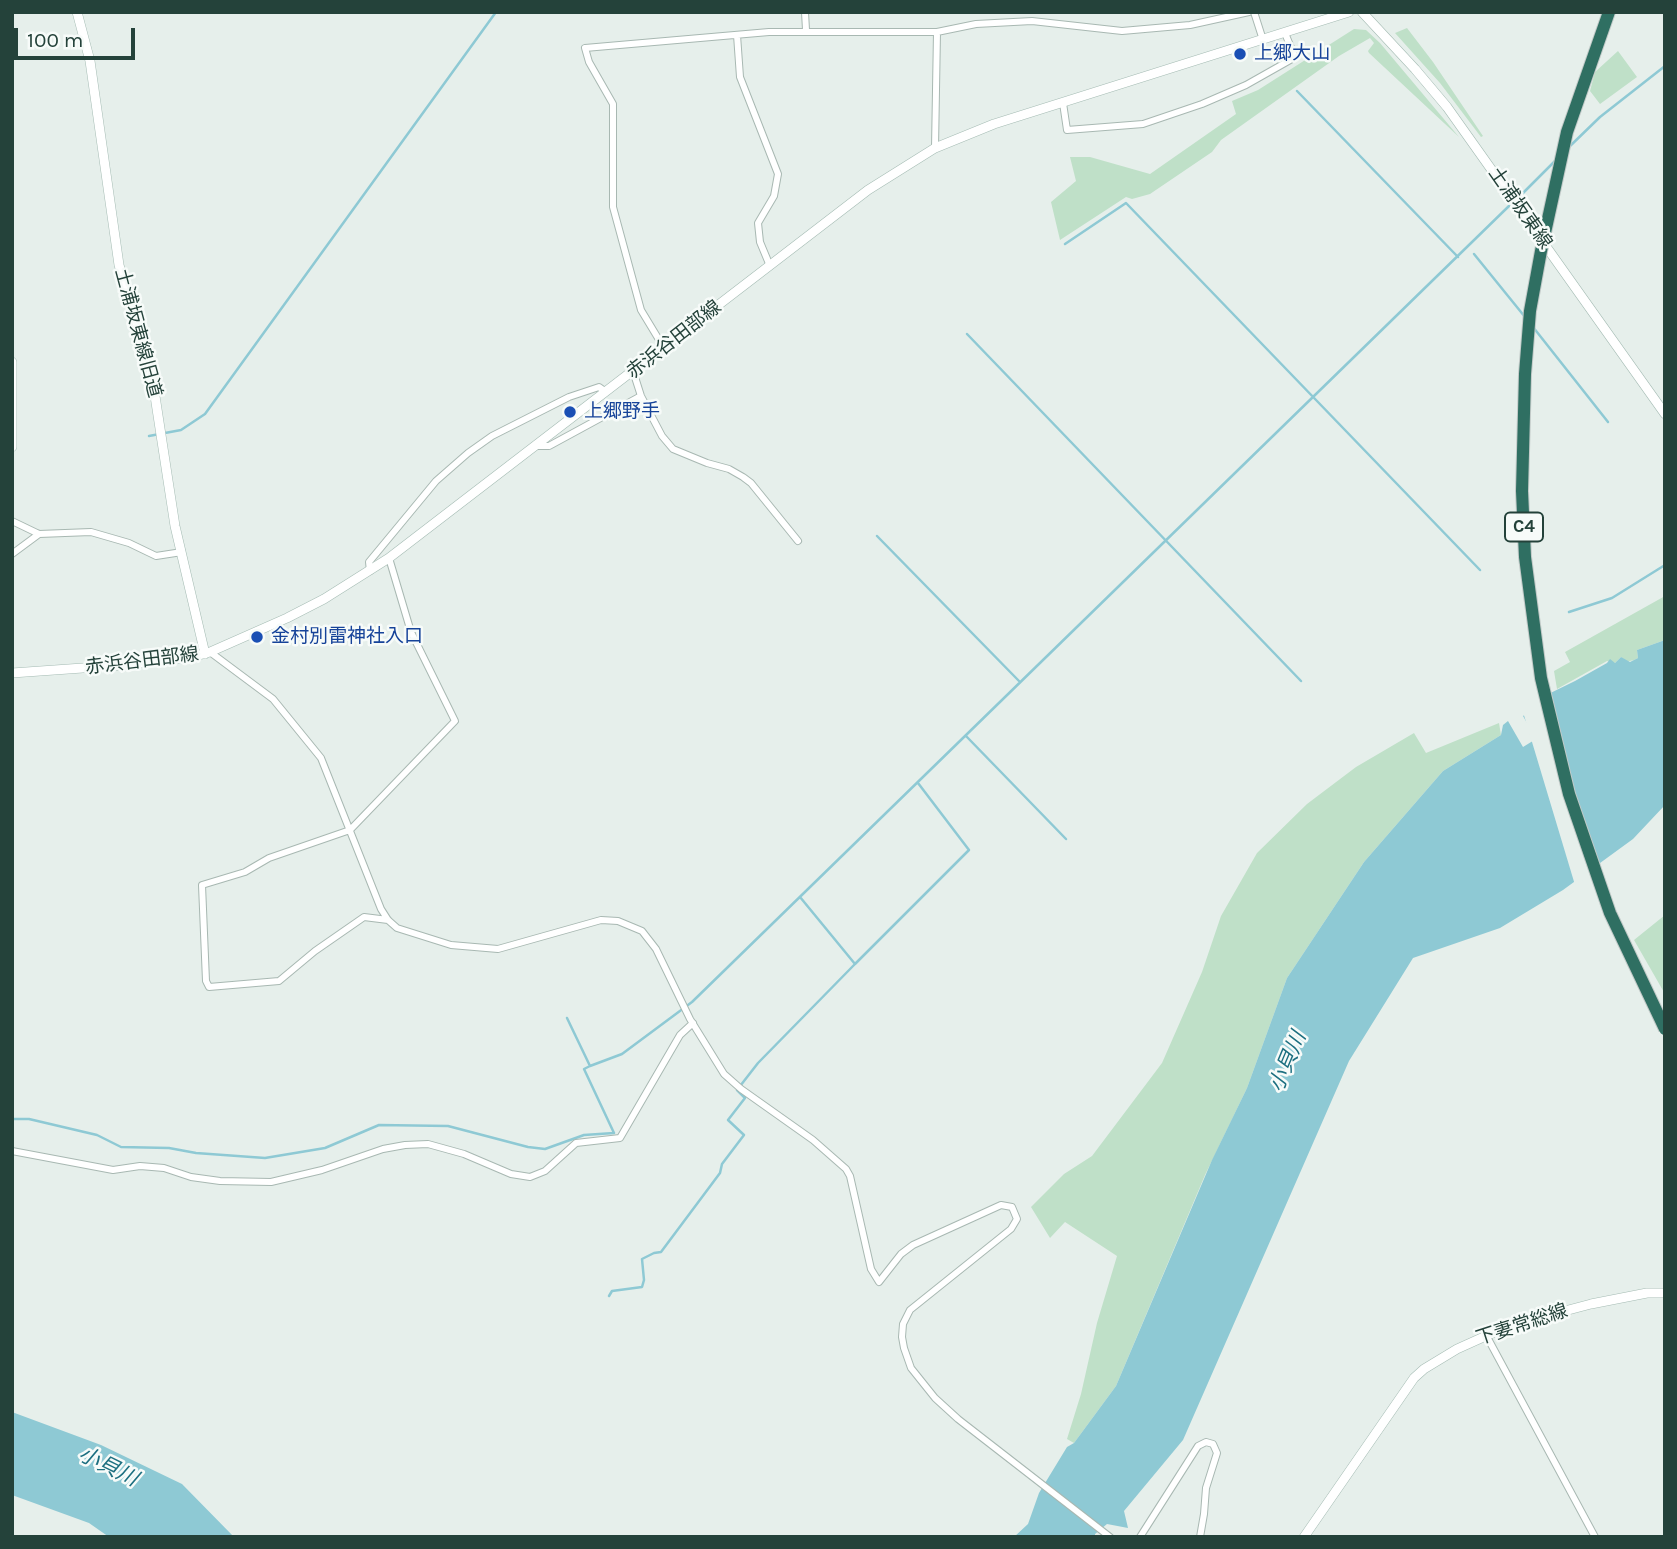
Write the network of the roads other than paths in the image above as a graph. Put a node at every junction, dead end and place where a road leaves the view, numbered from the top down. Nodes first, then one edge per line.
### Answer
1 (77, 12) edge
2 (805, 12) edge
3 (1202, 12) edge
4 (1252, 12) edge
5 (1349, 12) edge
6 (1362, 12) edge
7 (1609, 12) edge
8 (1205, 22) junction
9 (806, 30) junction
10 (937, 32) junction
11 (1285, 33) junction
12 (737, 35) junction
13 (1263, 40) junction
14 (1063, 103) junction
15 (935, 148) junction
16 (770, 266) junction
17 (664, 348) junction
18 (12, 362) edge
19 (633, 371) junction
20 (606, 392) junction
21 (641, 396) junction
22 (1665, 414) edge
23 (536, 446) junction
24 (12, 447) edge
25 (12, 521) edge
26 (39, 534) junction
27 (798, 541) dead end
28 (182, 552) junction
29 (12, 554) edge
30 (389, 558) junction
31 (370, 571) junction
32 (207, 653) junction
33 (12, 673) edge
34 (350, 830) junction
35 (388, 920) junction
36 (693, 1023) junction
37 (1665, 1029) edge
38 (12, 1152) edge
39 (1665, 1293) edge
40 (1486, 1335) junction
41 (1108, 1535) edge
42 (1140, 1537) edge
43 (1199, 1537) edge
44 (1304, 1537) edge
45 (1595, 1537) edge

1 - 28 main road, 土浦坂東線旧道
2 - 9 street
3 - 8 street
4 - 8 street
4 - 13 street
5 - 11 main road, 赤浜谷田部線
6 - 22 main road, 土浦坂東線
7 - 37 highway, C4, bridge
8 - 10 street
9 - 10 street
9 - 12 street
10 - 15 street
11 - 13 main road, 赤浜谷田部線
11 - 14 street
12 - 16 street
12 - 17 street
13 - 14 main road, 赤浜谷田部線
14 - 15 main road, 赤浜谷田部線
15 - 16 main road, 赤浜谷田部線
16 - 17 main road, 赤浜谷田部線
17 - 19 main road, 赤浜谷田部線
18 - 24 main road
19 - 20 main road, 赤浜谷田部線
19 - 21 street
20 - 23 main road, 赤浜谷田部線
20 - 31 street
21 - 23 street
21 - 27 street
23 - 30 main road, 赤浜谷田部線
25 - 26 street
26 - 28 street
26 - 29 street
28 - 32 main road, 土浦坂東線旧道
30 - 31 main road, 赤浜谷田部線
30 - 34 street
31 - 32 main road, 赤浜谷田部線
32 - 33 main road, 赤浜谷田部線
32 - 34 street
34 - 35 street
34 - 35 street
35 - 36 street
36 - 38 street
36 - 41 street
39 - 40 main road, 下妻常総線
40 - 44 main road, 下妻常総線
40 - 45 street
42 - 43 street

